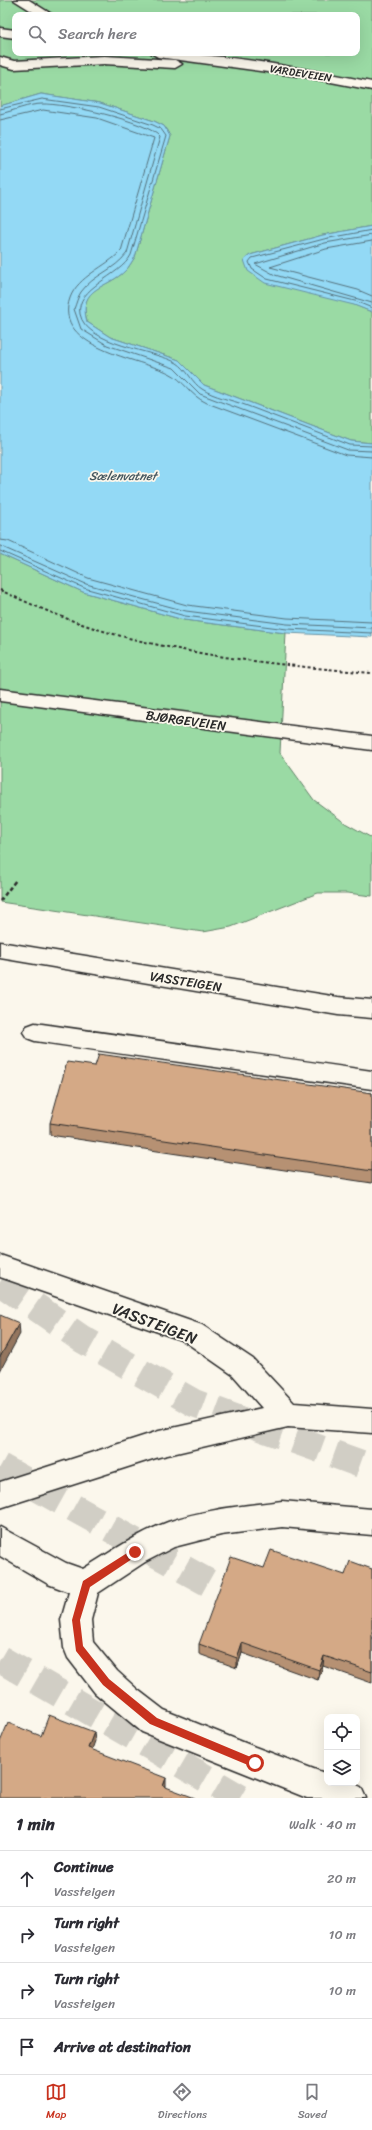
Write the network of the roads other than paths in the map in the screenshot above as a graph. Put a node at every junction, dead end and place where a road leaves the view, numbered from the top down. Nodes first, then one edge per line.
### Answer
1 (20, 0) edge
2 (42, 12) edge
3 (0, 32) edge
4 (12, 34) edge
5 (176, 56) edge
6 (195, 59) junction
7 (0, 61) edge
8 (372, 86) edge
9 (0, 695) edge
10 (372, 744) edge
11 (0, 950) edge
12 (372, 1009) edge
13 (35, 1032) dead end
14 (372, 1080) edge
15 (0, 1266) edge
16 (288, 1415) junction
17 (372, 1421) edge
18 (0, 1495) edge
19 (372, 1522) edge
20 (0, 1541) edge
21 (86, 1584) junction
22 (350, 1798) edge

1 - 2 street
3 - 4 street
5 - 6 street, VARDEVEIEN
6 - 7 street
6 - 8 street, VARDEVEIEN
9 - 10 street, BJØRGEVEIEN
11 - 12 street, VASSTEIGEN
13 - 14 street
15 - 16 street, VASSTEIGEN
16 - 17 street
16 - 18 street
19 - 21 street
20 - 21 street
21 - 22 street

